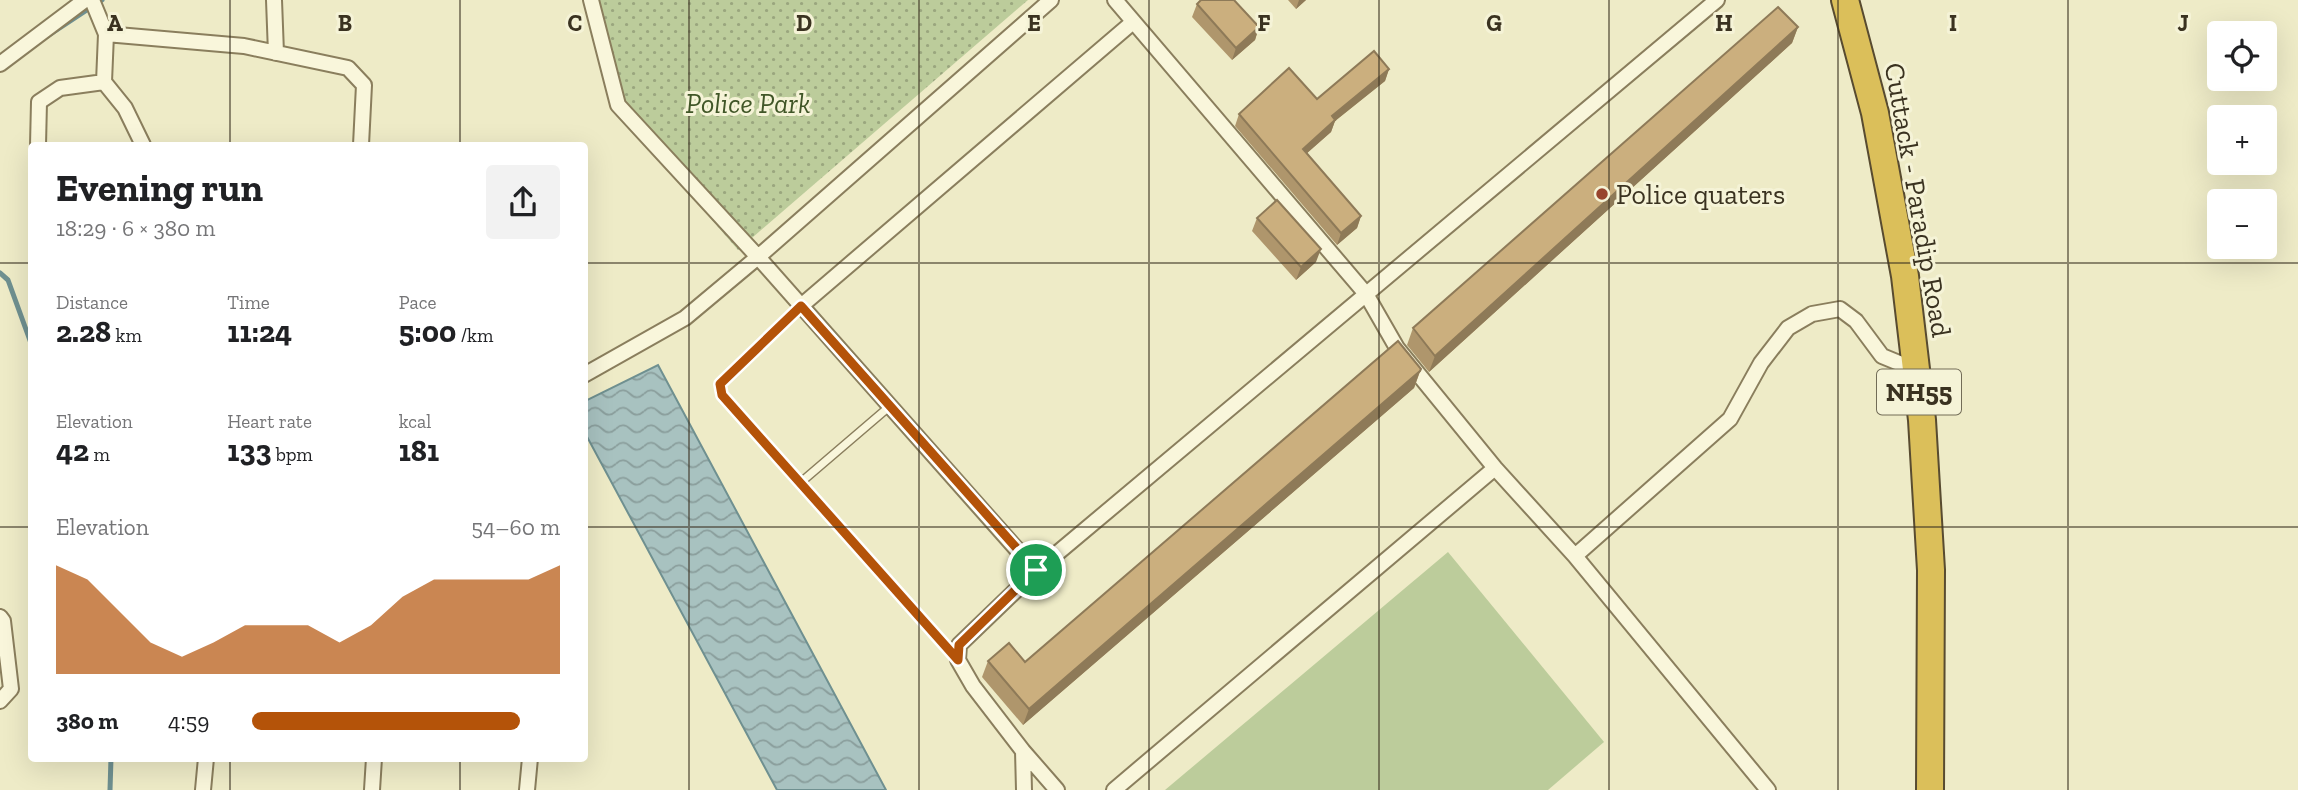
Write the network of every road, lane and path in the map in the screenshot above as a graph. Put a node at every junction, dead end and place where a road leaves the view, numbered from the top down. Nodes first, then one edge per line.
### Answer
1 (85, 0) edge
2 (92, 0) edge
3 (274, 0) edge
4 (592, 0) edge
5 (1051, 0) edge
6 (1115, 0) edge
7 (1717, 0) edge
8 (1845, 0) edge
9 (1133, 22) junction
10 (106, 34) junction
11 (276, 52) junction
12 (0, 64) edge
13 (104, 82) junction
14 (38, 142) edge
15 (142, 142) edge
16 (361, 142) edge
17 (758, 257) junction
18 (1366, 293) junction
19 (801, 306) junction
20 (1916, 370) junction
21 (588, 373) edge
22 (890, 405) junction
23 (1496, 468) junction
24 (800, 483) junction
25 (1576, 556) junction
26 (1036, 570) junction
27 (0, 617) edge
28 (958, 660) junction
29 (0, 701) edge
30 (1023, 751) junction
31 (206, 762) edge
32 (374, 762) edge
33 (530, 762) edge
34 (203, 790) edge
35 (372, 790) edge
36 (527, 790) edge
37 (1024, 790) edge
38 (1057, 790) edge
39 (1114, 790) edge
40 (1768, 790) edge
41 (1930, 790) edge

1 - 12 street
2 - 10 street
3 - 11 street
4 - 17 street
5 - 17 street
6 - 9 street
7 - 18 street
8 - 20 highway, Cuttack - Paradip Road / NH55
9 - 18 street
9 - 19 street
10 - 11 street
10 - 13 street
11 - 16 street
13 - 14 street
13 - 15 street
17 - 19 street
17 - 21 street
18 - 23 street
18 - 26 street
19 - 22 street
19 - 24 lane
20 - 25 street
20 - 41 highway, Cuttack - Paradip Road / NH55
22 - 24 lane
22 - 26 street
23 - 25 street
23 - 39 street
24 - 28 lane
25 - 40 street
26 - 28 street
27 - 29 street
28 - 30 street
30 - 37 street
30 - 38 street
31 - 34 street
32 - 35 street
33 - 36 street

